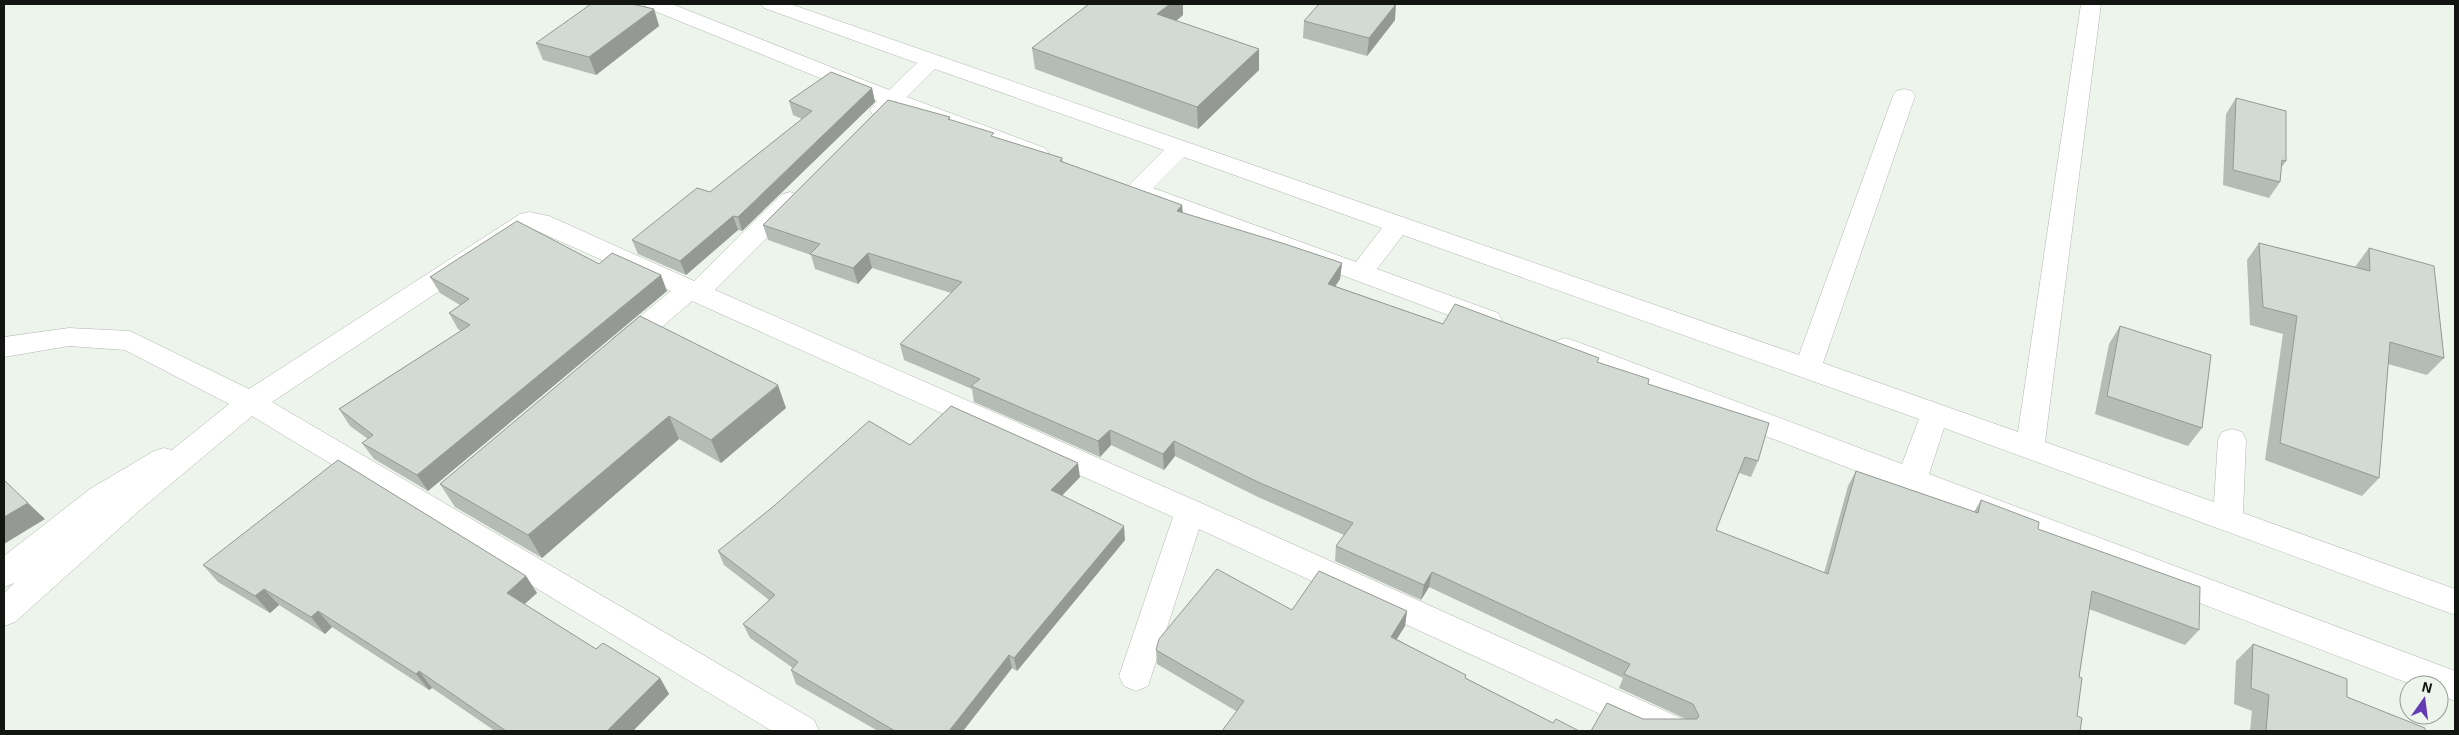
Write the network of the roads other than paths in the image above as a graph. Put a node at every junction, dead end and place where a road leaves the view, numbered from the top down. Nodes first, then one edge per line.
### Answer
1 (654, 4) edge
2 (771, 4) edge
3 (2091, 4) edge
4 (686, 7) edge
5 (912, 80) junction
6 (1904, 96) dead end
7 (864, 127) edge
8 (1175, 151) junction
9 (1065, 163) edge
10 (1110, 180) edge
11 (809, 182) edge
12 (1142, 185) junction
13 (1394, 228) junction
14 (1367, 265) junction
15 (693, 292) junction
16 (1512, 328) edge
17 (1540, 339) edge
18 (4, 348) edge
19 (607, 359) edge
20 (1808, 368) junction
21 (250, 402) junction
22 (1931, 423) junction
23 (207, 436) junction
24 (2232, 440) dead end
25 (2030, 447) junction
26 (1914, 473) junction
27 (450, 491) edge
28 (428, 510) junction
29 (1190, 511) junction
30 (2228, 519) junction
31 (4, 574) edge
32 (2455, 602) edge
33 (4, 612) edge
34 (1136, 676) dead end
35 (2455, 686) edge
36 (802, 731) edge
37 (1673, 731) edge

1 - 4 street
2 - 5 street
3 - 25 street
4 - 5 street
5 - 7 street
5 - 8 street
5 - 9 street
6 - 20 street
8 - 12 street
8 - 13 street
10 - 12 street
11 - 15 street
12 - 14 street
13 - 14 street
13 - 20 street
14 - 16 street
15 - 19 street
15 - 21 street
15 - 29 street
17 - 26 street
18 - 21 street
20 - 22 street
21 - 23 street
21 - 28 street
22 - 25 street
22 - 26 street
23 - 31 street
23 - 33 street
24 - 30 street
25 - 30 street
26 - 35 street
27 - 28 street
28 - 36 street
29 - 34 street
29 - 37 street
30 - 32 street

